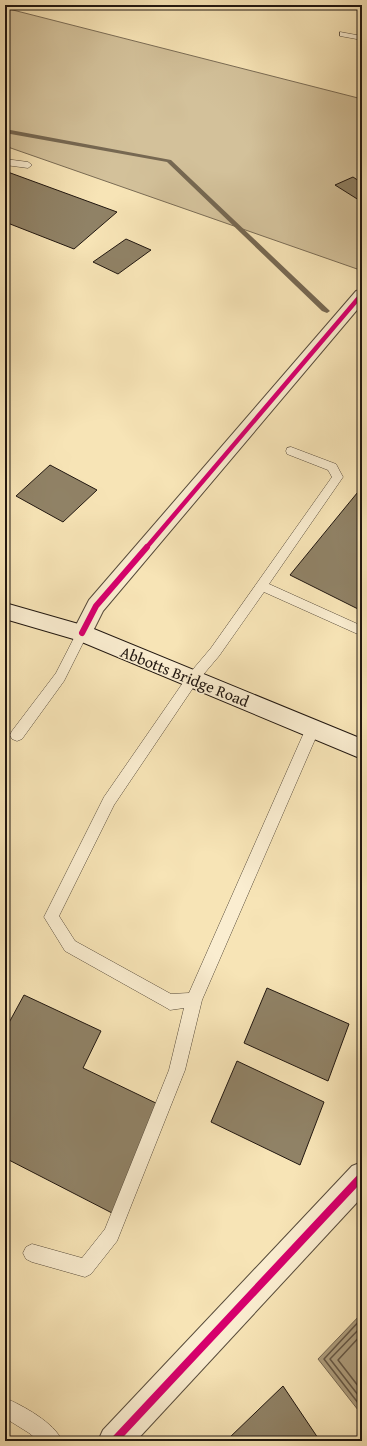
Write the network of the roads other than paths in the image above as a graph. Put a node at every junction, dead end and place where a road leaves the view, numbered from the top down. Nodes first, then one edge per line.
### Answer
1 (343, 34) dead end
2 (362, 38) edge
3 (5, 162) edge
4 (28, 165) dead end
5 (362, 294) edge
6 (291, 451) dead end
7 (262, 586) junction
8 (5, 611) edge
9 (362, 631) edge
10 (82, 633) junction
11 (194, 678) junction
12 (313, 728) junction
13 (17, 735) dead end
14 (362, 749) edge
15 (194, 1000) junction
16 (362, 1176) edge
17 (32, 1253) dead end
18 (5, 1407) edge
19 (53, 1441) edge
20 (114, 1441) edge

1 - 2 lane
3 - 4 lane
5 - 10 street
6 - 7 lane
7 - 9 lane
7 - 11 lane
8 - 10 street, Abbotts Bridge Road
10 - 11 street, Abbotts Bridge Road
10 - 13 lane
11 - 12 street, Abbotts Bridge Road
11 - 15 lane
12 - 14 street, Abbotts Bridge Road
12 - 15 lane
15 - 17 lane
16 - 20 street
18 - 19 lane

